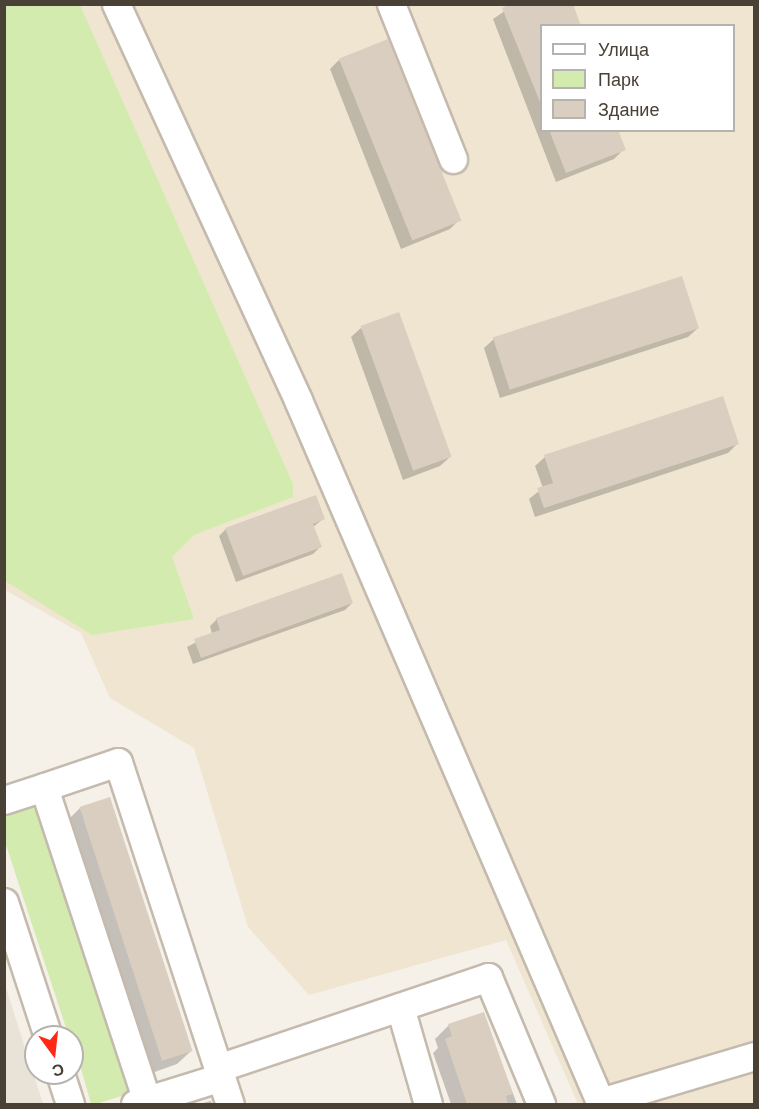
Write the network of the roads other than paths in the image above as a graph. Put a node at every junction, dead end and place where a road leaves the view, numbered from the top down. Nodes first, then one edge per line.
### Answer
1 (116, 4) edge
2 (391, 4) edge
3 (453, 159) dead end
4 (44, 787) junction
5 (4, 800) edge
6 (4, 902) edge
7 (400, 1007) junction
8 (44, 1025) edge
9 (754, 1056) edge
10 (219, 1073) junction
11 (64, 1085) edge
12 (141, 1103) edge
13 (601, 1103) edge
14 (70, 1104) edge
15 (230, 1104) edge
16 (428, 1104) edge
17 (541, 1104) edge

1 - 13 street
2 - 3 street
4 - 5 street
4 - 10 street
4 - 12 street
6 - 8 street
7 - 10 street
7 - 16 street
7 - 17 street
9 - 13 street
10 - 12 street
10 - 15 street
11 - 14 street

